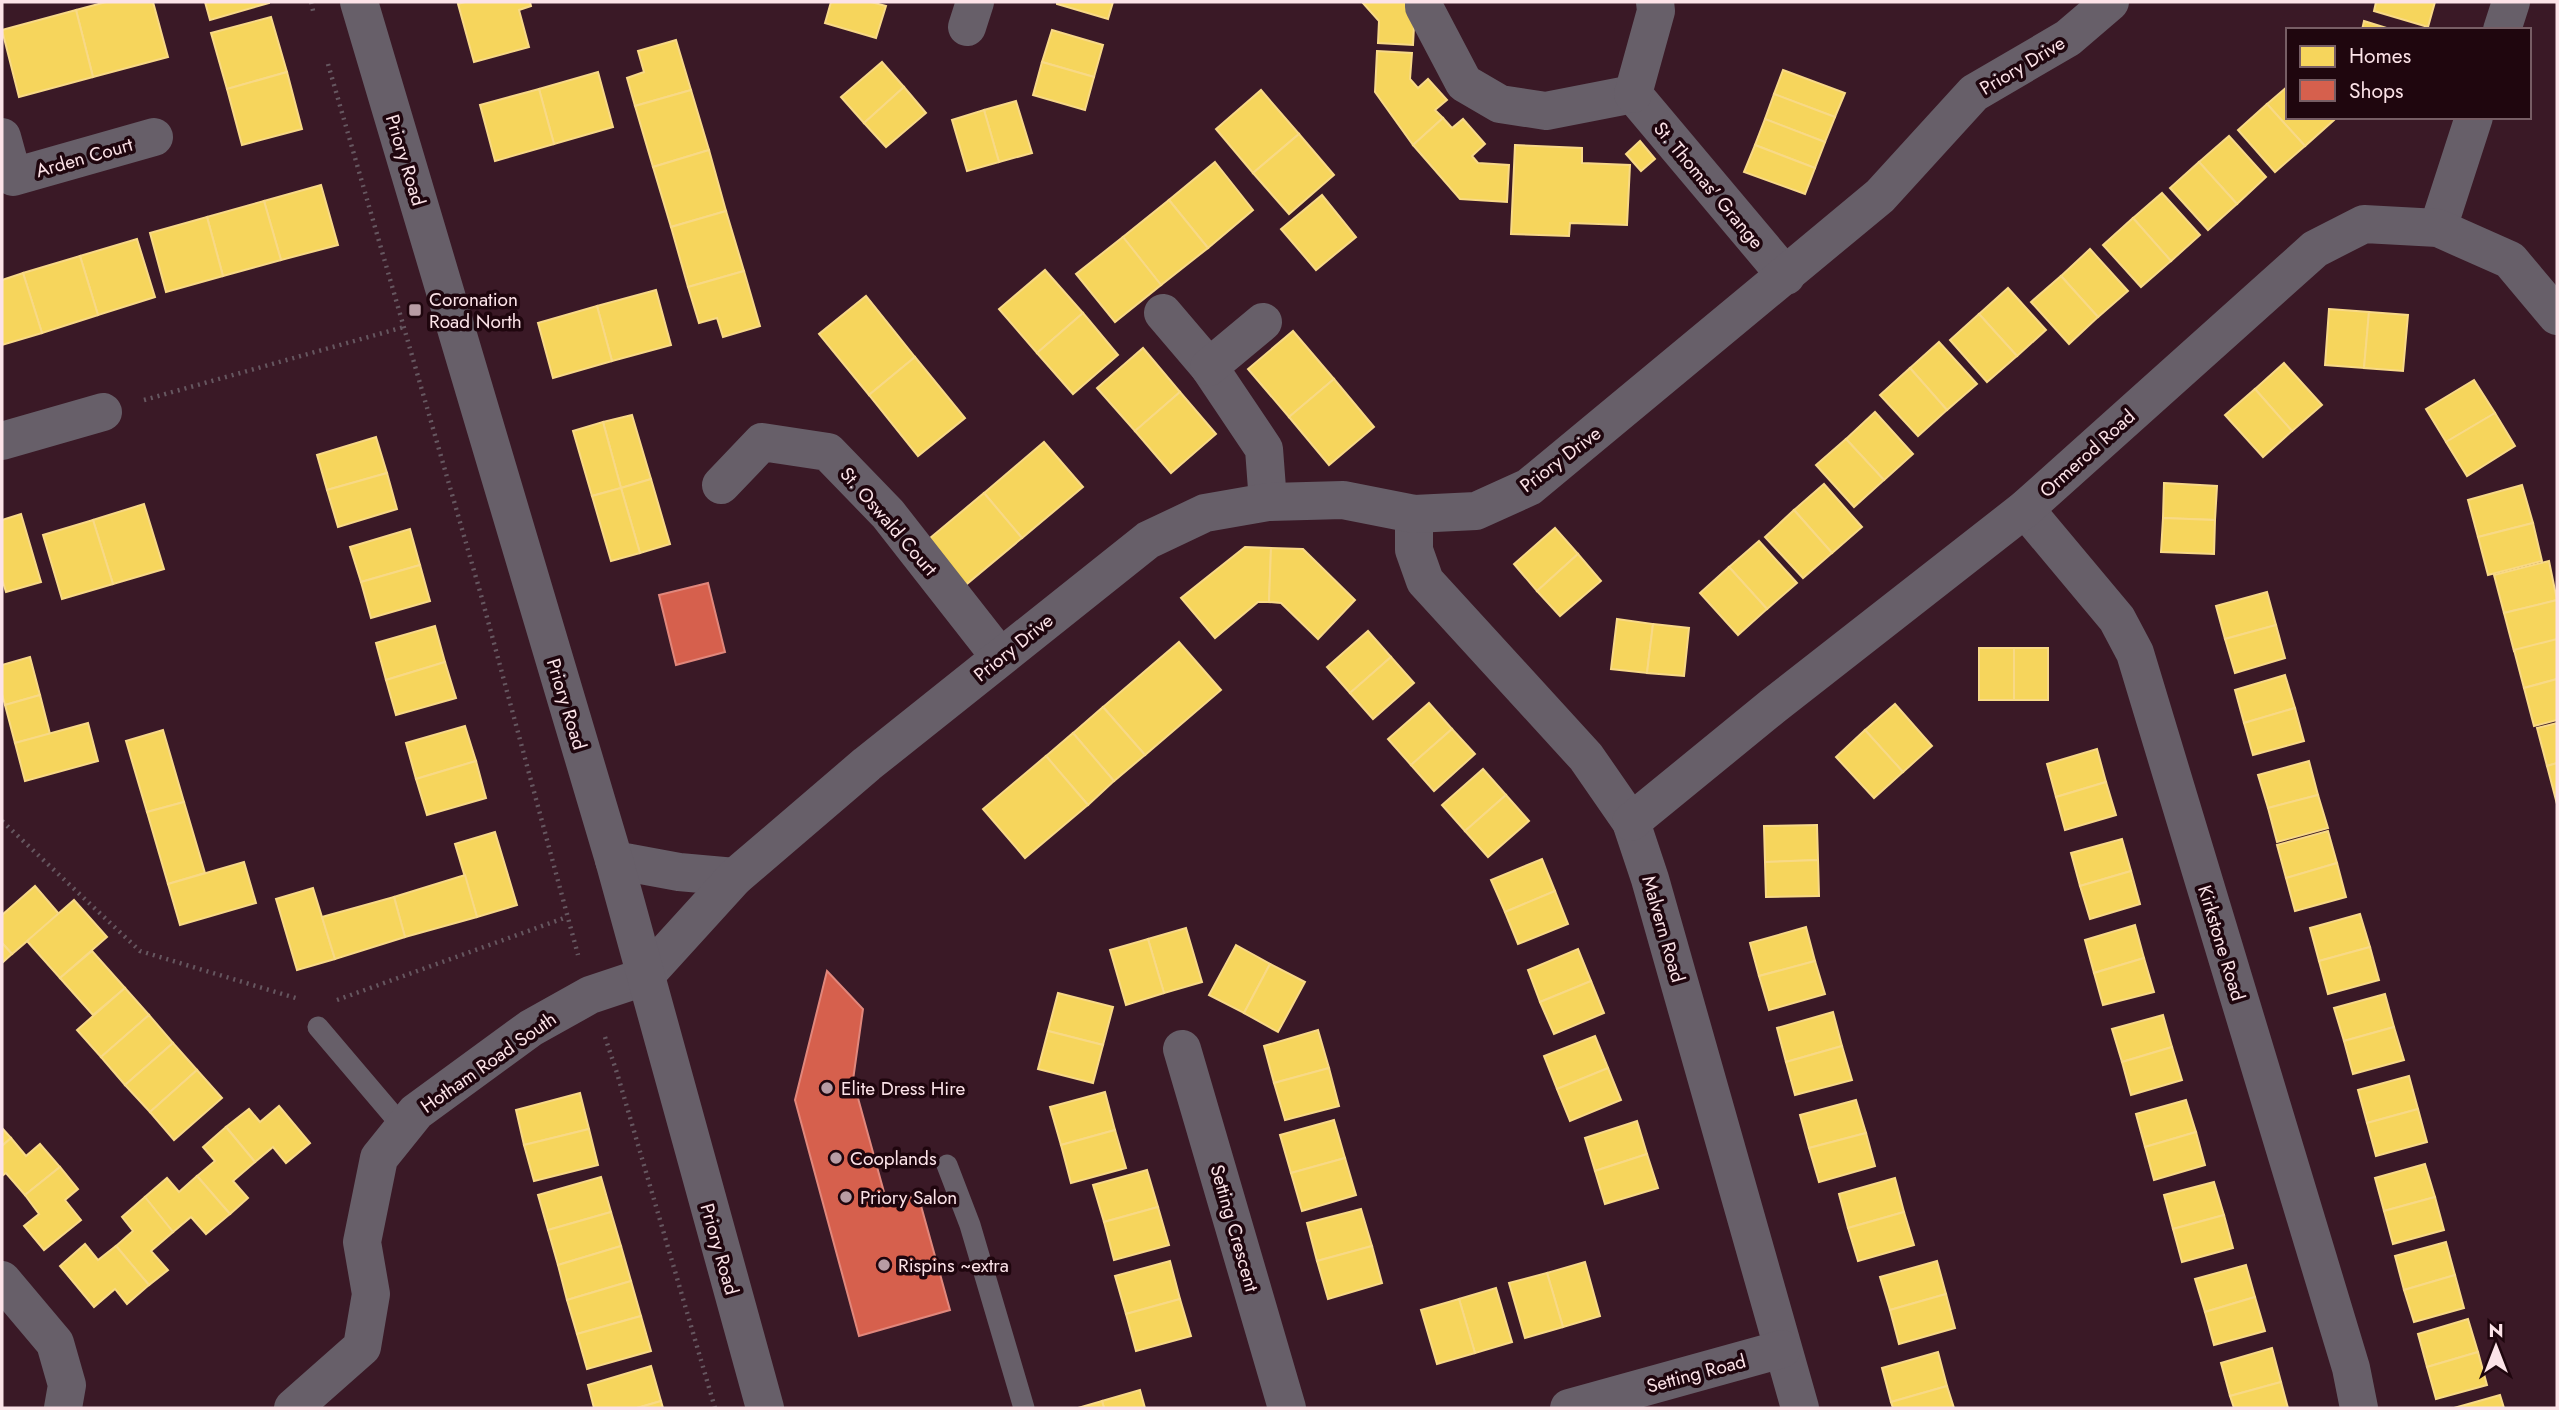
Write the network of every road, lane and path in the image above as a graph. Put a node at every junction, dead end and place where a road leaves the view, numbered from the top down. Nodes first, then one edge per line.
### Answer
1 (310, 2) edge
2 (359, 2) edge
3 (1424, 2) edge
4 (1655, 2) edge
5 (2110, 2) edge
6 (2511, 2) edge
7 (318, 28) dead end
8 (2503, 28) edge
9 (326, 54) dead end
10 (1633, 94) junction
11 (2473, 119) edge
12 (154, 136) dead end
13 (2, 137) edge
14 (2438, 229) junction
15 (1786, 276) junction
16 (1163, 313) dead end
17 (2557, 316) edge
18 (1263, 322) dead end
19 (404, 327) junction
20 (1209, 368) junction
21 (103, 411) joint
22 (2, 441) edge
23 (721, 485) dead end
24 (1268, 502) junction
25 (2025, 509) junction
26 (1414, 514) junction
27 (1000, 657) junction
28 (2, 821) edge
29 (1632, 822) junction
30 (614, 860) junction
31 (735, 877) junction
32 (567, 917) junction
33 (644, 977) junction
34 (590, 995) junction
35 (335, 1001) dead end
36 (309, 1002) dead end
37 (318, 1027) dead end
38 (1182, 1049) dead end
39 (403, 1128) junction
40 (947, 1165) dead end
41 (2, 1280) edge
42 (1783, 1349) junction
43 (63, 1408) edge
44 (293, 1408) edge
45 (715, 1408) edge
46 (765, 1408) edge
47 (1024, 1408) edge
48 (1287, 1408) edge
49 (1569, 1408) edge
50 (1800, 1408) edge
51 (2360, 1408) edge

1 - 7 path
2 - 30 street, Priory Road
3 - 10 street
4 - 10 street
5 - 15 street, Priory Drive
6 - 8 street
9 - 19 path
10 - 15 street, St. Thomas' Grange
11 - 14 street
12 - 13 street, Arden Court
14 - 17 street, Ormerod Road
14 - 25 street, Ormerod Road
15 - 26 street, Priory Drive
16 - 20 street
18 - 20 street
19 - 21 path
19 - 32 path
20 - 24 street
21 - 22 street
23 - 27 street, St. Oswald Court
24 - 26 street, Priory Drive
24 - 27 street, Priory Drive
25 - 29 street, Ormerod Road
25 - 51 street, Kirkstone Road
26 - 29 street, Malvern Road
27 - 31 street, Priory Drive
28 - 36 path
29 - 42 street, Malvern Road
30 - 31 street
30 - 33 street, Priory Road
31 - 33 street, Priory Drive
32 - 34 path
32 - 35 path
33 - 34 street, Hotham Road South
33 - 46 street, Priory Road
34 - 39 street, Hotham Road South
34 - 45 path
37 - 39 lane
38 - 48 street, Setting Crescent
39 - 44 street, Hotham Road South
40 - 47 lane
41 - 43 street
42 - 49 street, Setting Road
42 - 50 street, Malvern Road

